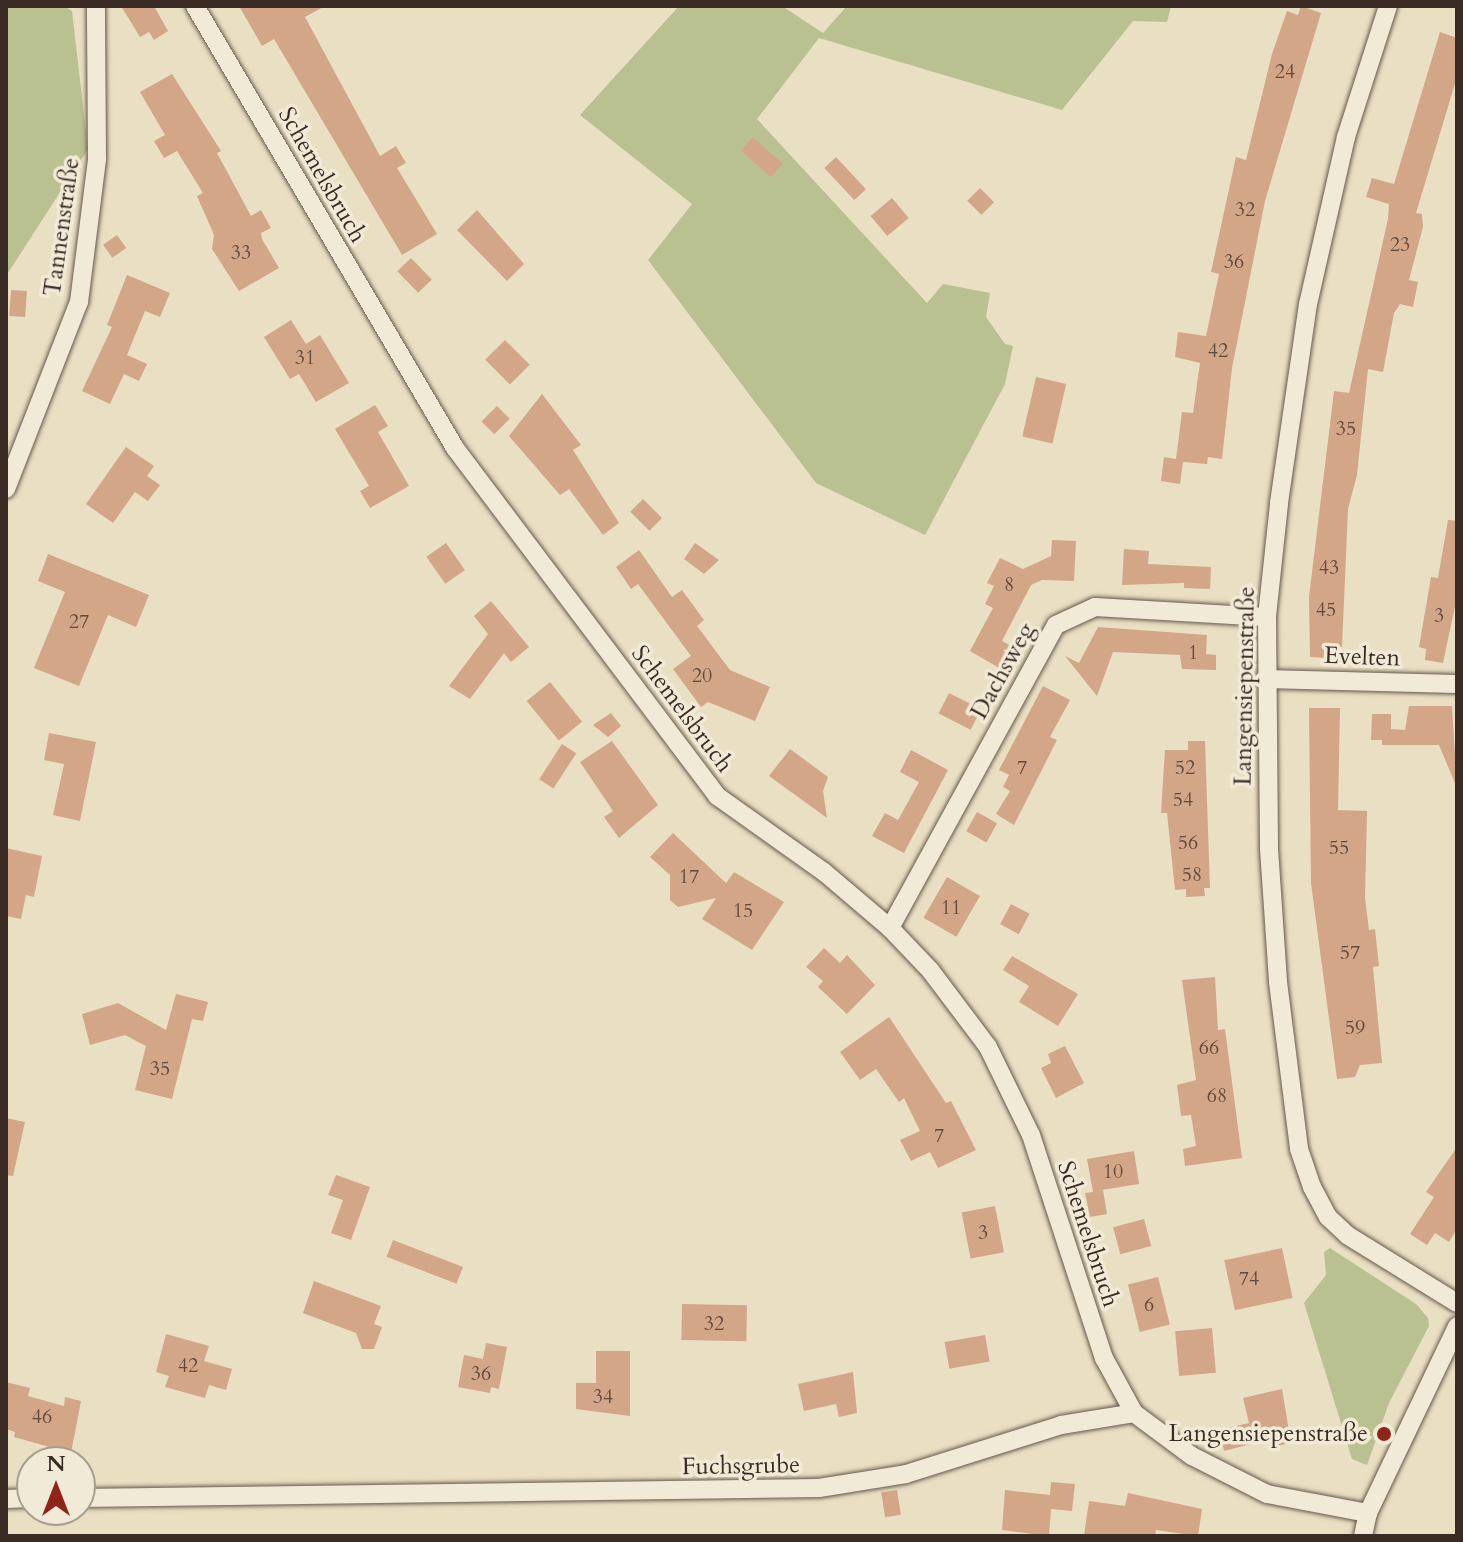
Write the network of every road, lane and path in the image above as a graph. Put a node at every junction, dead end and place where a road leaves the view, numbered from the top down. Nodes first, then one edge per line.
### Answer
1 (96, 6) edge
2 (195, 6) edge
3 (1388, 6) edge
4 (6, 489) edge
5 (1267, 617) junction
6 (1265, 679) junction
7 (1457, 684) edge
8 (890, 928) junction
9 (1457, 1303) edge
10 (1457, 1326) edge
11 (1134, 1413) junction
12 (96, 1498) edge
13 (1368, 1513) junction
14 (1363, 1536) edge

1 - 4 street, Tannenstraße
2 - 8 street, Schemelsbruch
3 - 5 street, Langensiepenstraße
5 - 6 street, Langensiepenstraße
5 - 8 street, Dachsweg
6 - 7 street, Evelten
6 - 9 street, Langensiepenstraße
8 - 11 street, Schemelsbruch
10 - 13 street
11 - 12 street, Fuchsgrube
11 - 13 street
13 - 14 street

